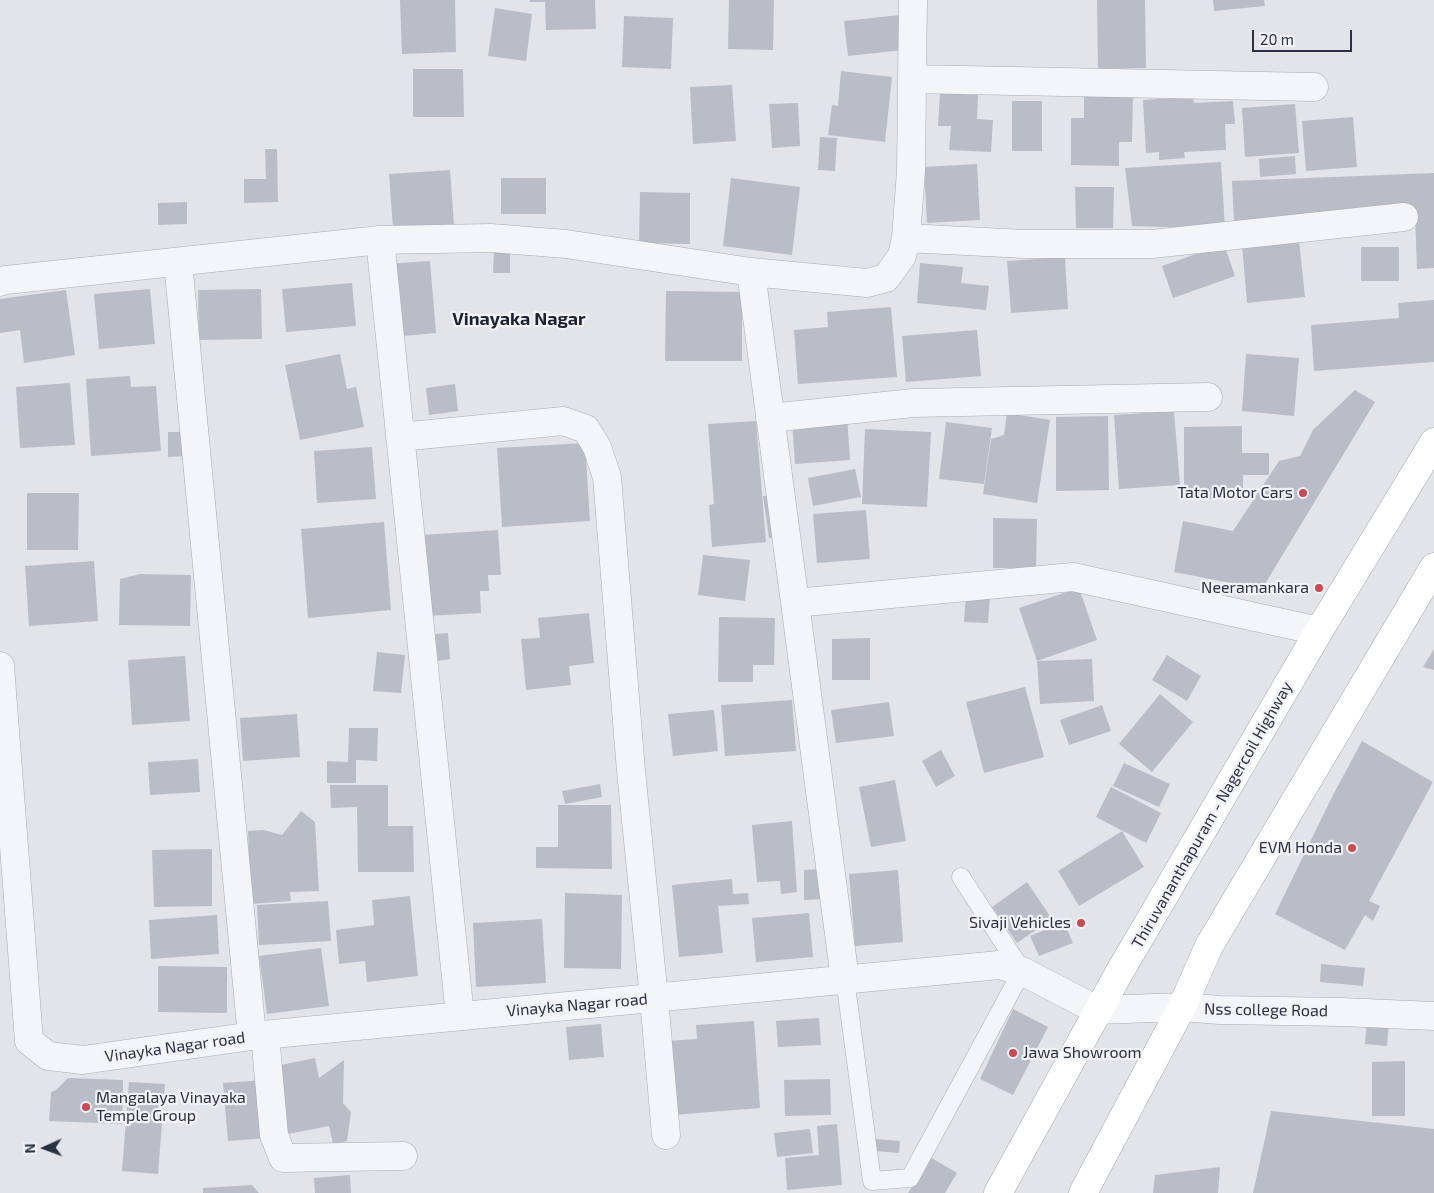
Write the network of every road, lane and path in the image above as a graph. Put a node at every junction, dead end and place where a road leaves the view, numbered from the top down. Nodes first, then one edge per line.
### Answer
1 (913, 0) edge
2 (912, 80) junction
3 (1314, 87) dead end
4 (1404, 216) dead end
5 (906, 238) junction
6 (380, 240) junction
7 (178, 262) junction
8 (751, 272) junction
9 (0, 282) edge
10 (1208, 396) dead end
11 (770, 418) junction
12 (400, 437) junction
13 (1434, 442) edge
14 (1434, 567) edge
15 (795, 603) junction
16 (1319, 632) junction
17 (0, 666) edge
18 (961, 877) dead end
19 (1022, 971) junction
20 (845, 979) junction
21 (654, 998) junction
22 (1182, 1007) junction
23 (1098, 1010) junction
24 (460, 1016) junction
25 (1434, 1016) edge
26 (259, 1035) junction
27 (666, 1135) dead end
28 (403, 1156) dead end
29 (998, 1193) edge
30 (1083, 1193) edge

1 - 2 street
2 - 3 street
2 - 5 street
4 - 5 street
5 - 8 street
6 - 7 street
6 - 8 street
6 - 12 street
7 - 9 street
7 - 26 street
8 - 11 street
10 - 11 street
11 - 15 street
12 - 21 street
12 - 24 street
13 - 16 main road, Thiruvananthapuram - Nagercoil Highway
14 - 22 main road
15 - 16 street
15 - 20 street
16 - 23 main road, Thiruvananthapuram - Nagercoil Highway
17 - 26 street, Vinayka Nagar road
18 - 19 lane
19 - 20 street, Vinayka Nagar road
19 - 20 lane
19 - 23 street, Vinayka Nagar road
20 - 21 street, Vinayka Nagar road
21 - 24 street, Vinayka Nagar road
21 - 27 street
22 - 23 street, Nss college Road
22 - 25 street, Nss college Road
22 - 30 main road
23 - 29 main road, Thiruvananthapuram - Nagercoil Highway
24 - 26 street, Vinayka Nagar road
26 - 28 street

